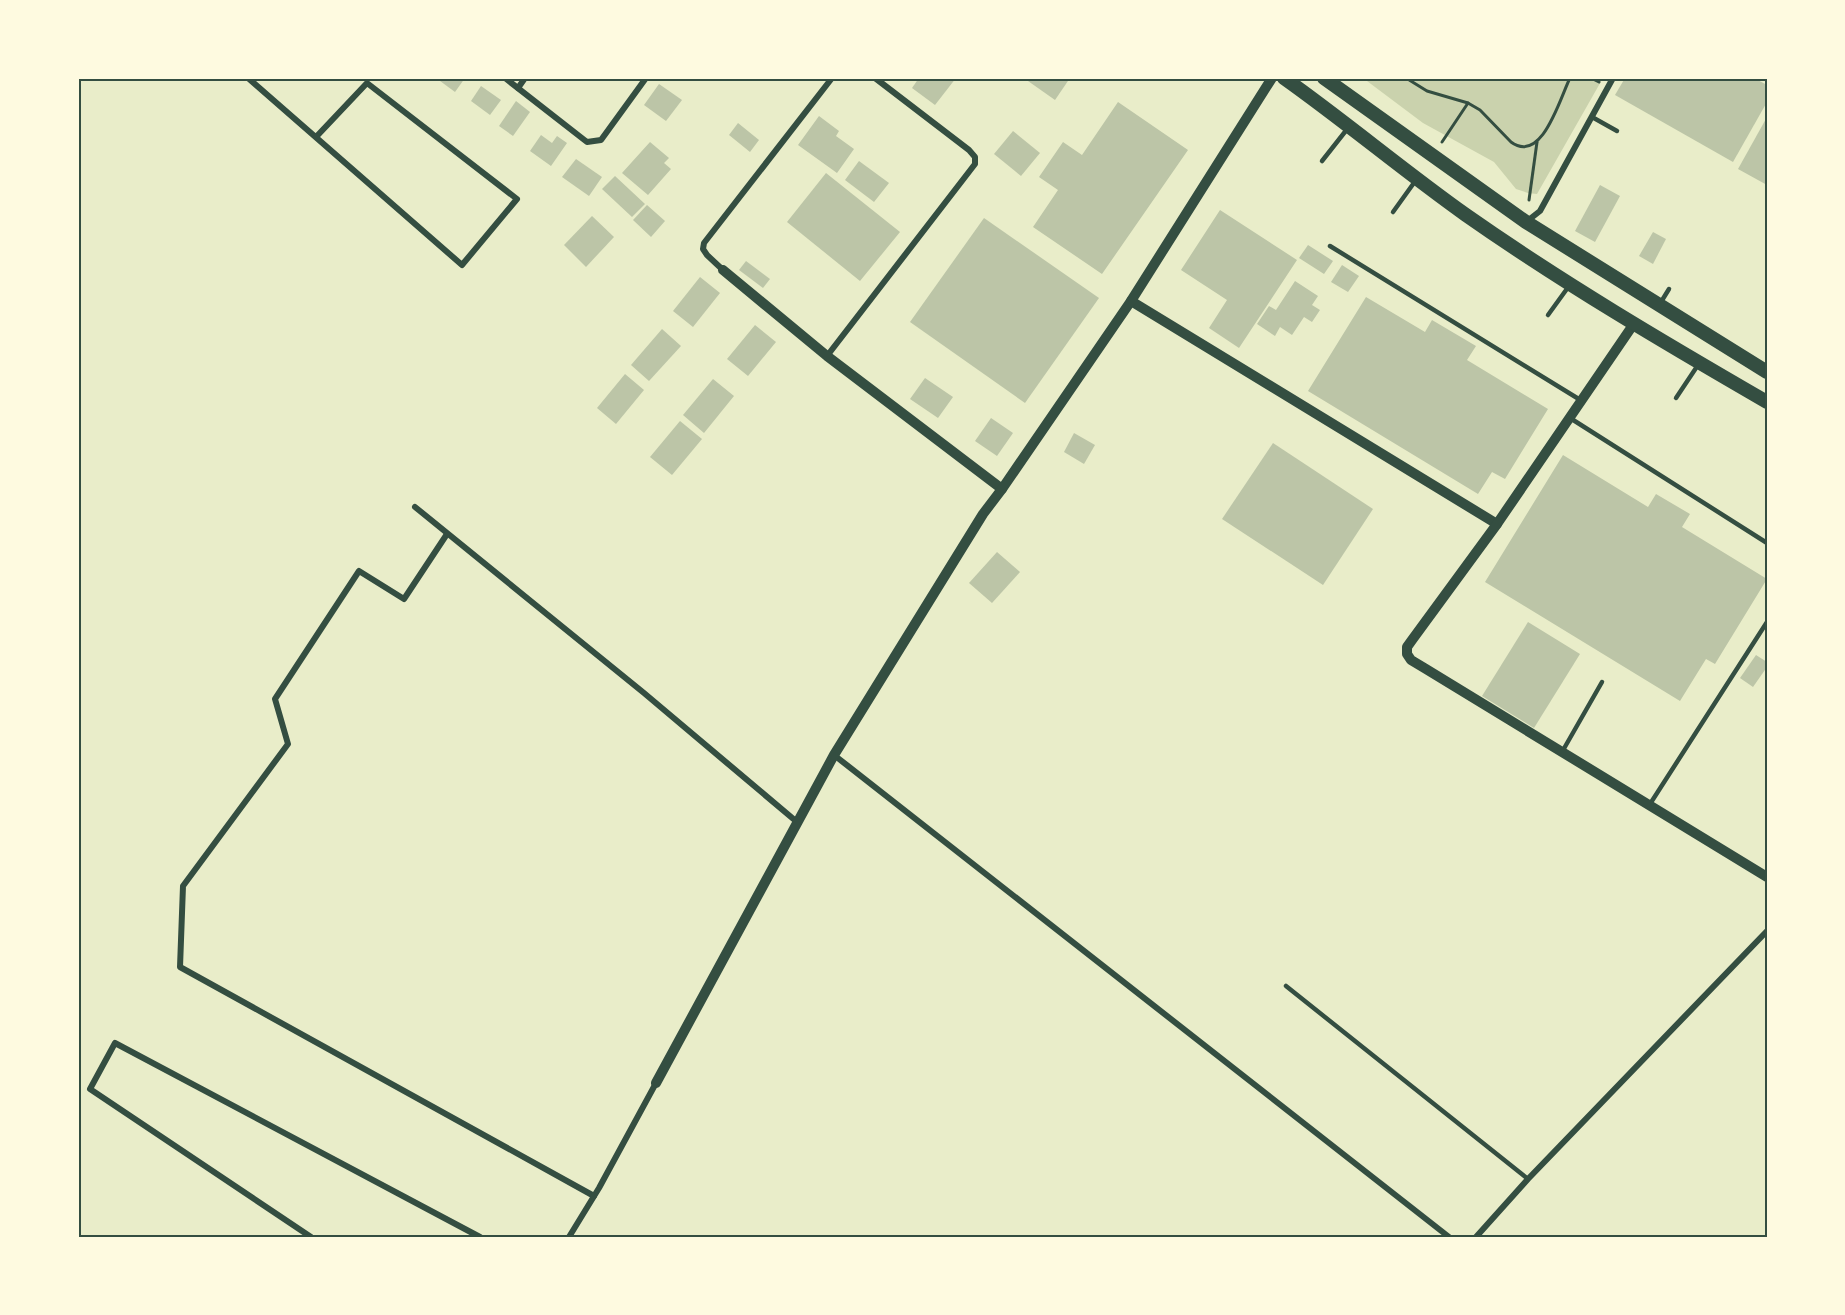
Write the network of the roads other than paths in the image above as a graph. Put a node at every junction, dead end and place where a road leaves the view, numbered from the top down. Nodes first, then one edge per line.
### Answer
1 (248, 78) edge
2 (505, 78) edge
3 (525, 78) edge
4 (646, 78) edge
5 (832, 78) edge
6 (875, 78) edge
7 (1272, 78) edge
8 (1284, 78) edge
9 (1324, 78) edge
10 (1614, 78) edge
11 (518, 88) junction
12 (1592, 117) junction
13 (1349, 126) junction
14 (1617, 131) dead end
15 (316, 137) junction
16 (1322, 161) dead end
17 (1418, 178) junction
18 (1394, 212) dead end
19 (1526, 222) junction
20 (1330, 246) dead end
21 (723, 270) joint
22 (1570, 284) junction
23 (1669, 289) dead end
24 (1131, 301) junction
25 (1659, 305) junction
26 (1548, 315) dead end
27 (1634, 325) junction
28 (826, 356) junction
29 (1700, 363) junction
30 (1767, 372) edge
31 (1676, 398) dead end
32 (1581, 401) junction
33 (1767, 402) edge
34 (1570, 418) junction
35 (1002, 489) junction
36 (415, 507) dead end
37 (1497, 524) junction
38 (447, 534) junction
39 (1767, 543) edge
40 (1767, 622) edge
41 (1602, 682) dead end
42 (1562, 752) junction
43 (834, 755) junction
44 (1649, 806) junction
45 (797, 822) junction
46 (1767, 877) edge
47 (1767, 931) edge
48 (1286, 986) dead end
49 (656, 1083) joint
50 (1528, 1179) junction
51 (594, 1196) junction
52 (311, 1237) edge
53 (480, 1237) edge
54 (568, 1237) edge
55 (1449, 1237) edge
56 (1476, 1237) edge

1 - 15 street
2 - 11 street
3 - 11 street
4 - 11 street
5 - 21 street
6 - 28 street
7 - 24 street
8 - 13 highway
9 - 19 highway
10 - 12 street
12 - 14 lane
12 - 19 street
13 - 16 lane
13 - 17 highway
15 - 15 street
17 - 18 lane
17 - 22 highway
19 - 25 highway
20 - 32 lane
21 - 28 street
22 - 26 lane
22 - 27 highway
23 - 25 lane
24 - 35 street
24 - 37 street
25 - 30 highway
27 - 29 highway
27 - 32 street
28 - 35 street
29 - 31 lane
29 - 33 highway
32 - 34 street
34 - 37 street
34 - 39 lane
35 - 43 street
36 - 38 street
37 - 42 street
38 - 45 street
38 - 51 street
40 - 44 lane
41 - 42 lane
42 - 44 street
43 - 45 street
43 - 55 street
44 - 46 street
45 - 49 street
47 - 50 street
48 - 50 lane
49 - 51 street
50 - 56 street
51 - 54 street
52 - 53 street

